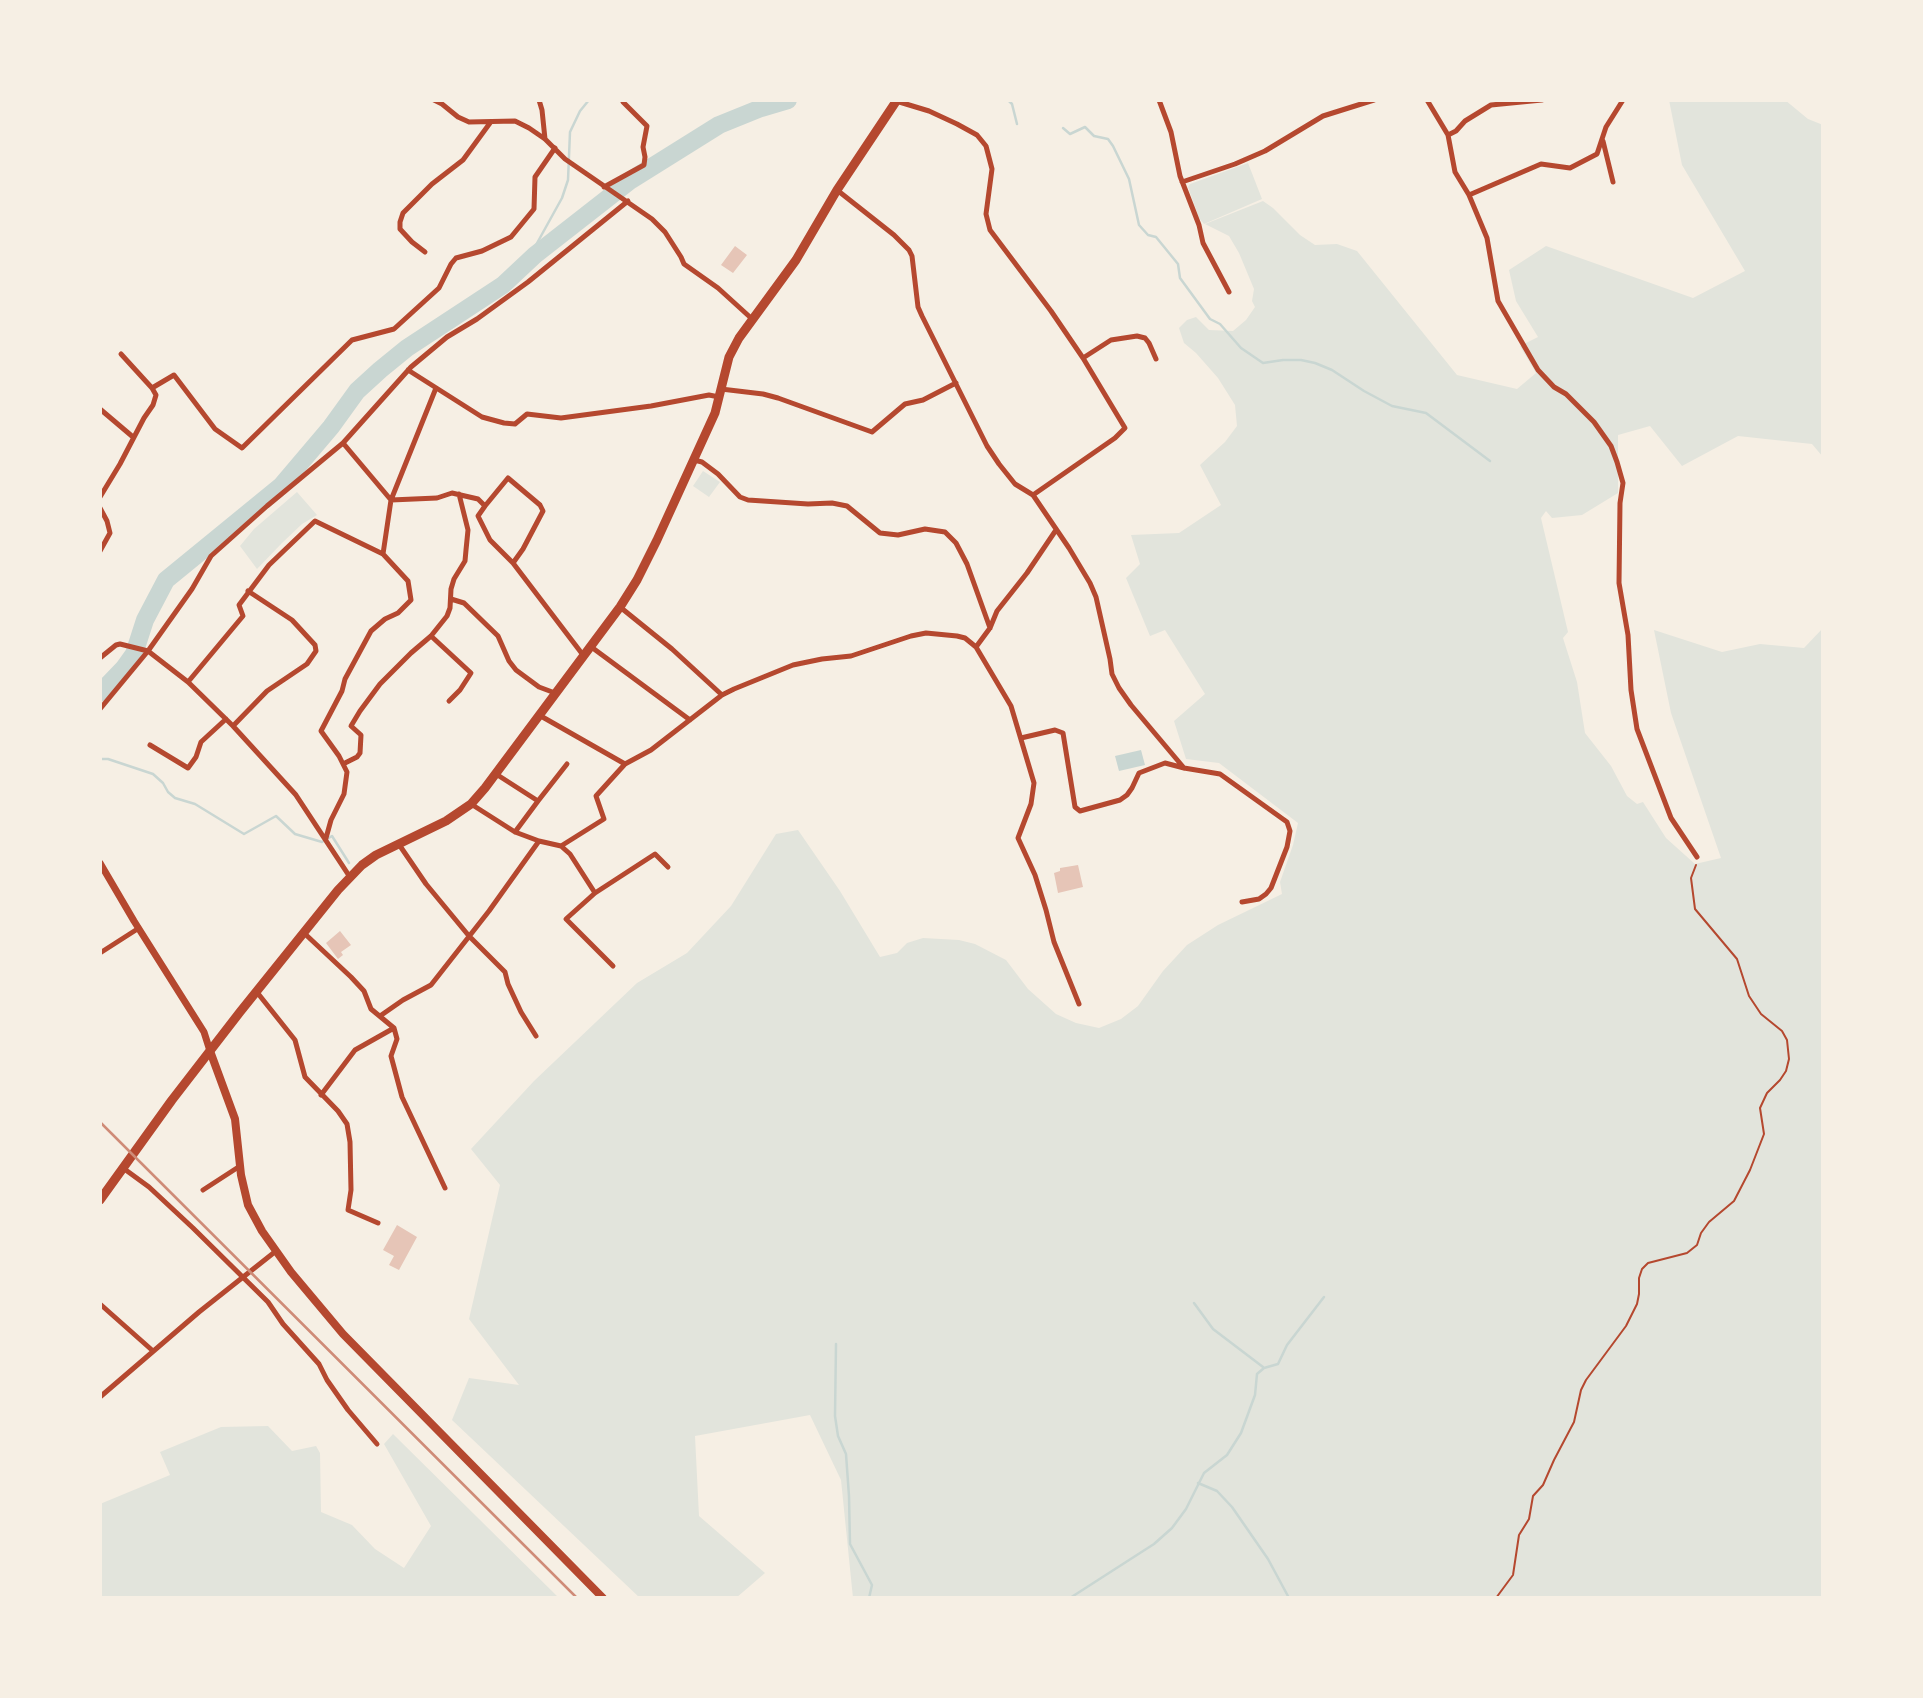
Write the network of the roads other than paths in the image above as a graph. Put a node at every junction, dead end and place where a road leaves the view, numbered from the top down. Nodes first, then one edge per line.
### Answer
1 (434, 100) edge
2 (539, 100) edge
3 (624, 100) edge
4 (896, 100) edge
5 (1159, 100) edge
6 (1374, 100) edge
7 (1427, 100) edge
8 (1542, 100) edge
9 (1623, 100) edge
10 (489, 123) junction
11 (1448, 135) junction
12 (1603, 138) junction
13 (545, 139) junction
14 (555, 148) junction
15 (1613, 182) dead end
16 (1182, 183) junction
17 (607, 188) junction
18 (837, 190) junction
19 (1469, 195) junction
20 (625, 199) junction
21 (425, 252) dead end
22 (1229, 292) dead end
23 (751, 318) junction
24 (121, 354) dead end
25 (1083, 358) junction
26 (1156, 359) dead end
27 (408, 370) junction
28 (956, 383) junction
29 (152, 388) junction
30 (436, 388) junction
31 (720, 393) junction
32 (100, 409) edge
33 (106, 414) junction
34 (100, 421) edge
35 (133, 437) junction
36 (343, 443) junction
37 (694, 460) junction
38 (459, 494) junction
39 (1033, 495) junction
40 (100, 497) edge
41 (391, 500) junction
42 (485, 506) junction
43 (100, 508) edge
44 (1056, 530) junction
45 (100, 551) edge
46 (383, 554) junction
47 (513, 563) junction
48 (248, 592) junction
49 (451, 599) junction
50 (620, 607) junction
51 (990, 628) junction
52 (431, 636) junction
53 (590, 646) junction
54 (976, 647) junction
55 (148, 651) junction
56 (583, 655) junction
57 (100, 657) edge
58 (188, 682) junction
59 (555, 693) junction
60 (722, 695) junction
61 (449, 701) dead end
62 (100, 709) edge
63 (539, 715) junction
64 (226, 719) junction
65 (690, 720) junction
66 (233, 726) junction
67 (1021, 738) junction
68 (150, 745) dead end
69 (343, 764) junction
70 (567, 764) dead end
71 (625, 764) junction
72 (1184, 768) junction
73 (496, 774) junction
74 (538, 801) junction
75 (471, 804) junction
76 (515, 832) junction
77 (326, 838) junction
78 (539, 841) junction
79 (398, 843) junction
80 (561, 846) junction
81 (1698, 857) road end
82 (100, 863) edge
83 (668, 867) dead end
84 (350, 877) junction
85 (595, 893) junction
86 (1242, 902) dead end
87 (139, 928) junction
88 (304, 932) junction
89 (469, 936) junction
90 (100, 953) edge
91 (613, 966) dead end
92 (256, 991) junction
93 (1079, 1004) dead end
94 (380, 1016) junction
95 (394, 1028) junction
96 (536, 1035) dead end
97 (210, 1051) junction
98 (321, 1095) junction
99 (240, 1166) junction
100 (123, 1168) junction
101 (103, 1187) edge
102 (445, 1188) dead end
103 (203, 1190) dead end
104 (100, 1200) edge
105 (378, 1223) dead end
106 (276, 1251) junction
107 (243, 1276) junction
108 (100, 1304) edge
109 (153, 1351) junction
110 (100, 1398) edge
111 (377, 1444) dead end
112 (603, 1598) edge

1 - 10 street
2 - 13 street
3 - 17 street
4 - 18 main road
4 - 25 street
5 - 16 street
6 - 16 street
7 - 11 street
8 - 11 street
9 - 12 street
10 - 13 street
10 - 21 street
11 - 19 street
12 - 15 street
12 - 19 street
13 - 14 street
14 - 17 street
14 - 29 street
16 - 22 street
17 - 20 street
18 - 23 main road
18 - 28 street
19 - 81 street
20 - 23 street
20 - 27 street
23 - 31 main road
24 - 29 street
25 - 26 street
25 - 39 street
27 - 30 street
27 - 36 street
28 - 31 street
28 - 39 street
29 - 35 street
30 - 31 street
30 - 41 street
31 - 37 main road
32 - 33 street
33 - 34 street
33 - 35 street
35 - 40 street
36 - 41 street
36 - 55 street
37 - 50 main road
37 - 51 street
38 - 41 street
38 - 42 street
38 - 49 street
39 - 44 street
41 - 46 street
42 - 47 street
42 - 47 street
43 - 45 street
44 - 51 street
44 - 72 street
46 - 48 street
46 - 69 street
47 - 56 street
48 - 58 street
48 - 66 street
49 - 52 street
49 - 59 street
50 - 53 main road
50 - 60 street
51 - 54 street
52 - 61 street
52 - 69 street
53 - 56 main road
53 - 65 street
54 - 60 street
54 - 67 street
55 - 57 street
55 - 58 street
55 - 62 street
56 - 59 main road
58 - 64 street
59 - 63 main road
60 - 65 street
63 - 71 street
63 - 73 main road
64 - 66 street
64 - 68 street
65 - 71 street
66 - 77 street
67 - 72 street
67 - 93 street
69 - 77 street
70 - 74 street
71 - 80 street
72 - 86 street
73 - 74 street
73 - 75 main road
74 - 76 street
75 - 76 street
75 - 79 main road
76 - 78 street
77 - 84 street
78 - 80 street
78 - 89 street
79 - 84 main road
79 - 89 street
80 - 85 street
82 - 87 street
83 - 85 street
84 - 88 main road
85 - 91 street
87 - 90 street
87 - 97 street
88 - 92 main road
88 - 94 street
89 - 94 street
89 - 96 street
92 - 97 main road
92 - 98 street
94 - 95 street
95 - 98 street
95 - 102 street
97 - 99 main road
97 - 100 main road
98 - 105 street
99 - 103 street
99 - 106 main road
100 - 101 main road
100 - 107 street
101 - 104 main road
106 - 107 street
106 - 112 main road
107 - 109 street
107 - 111 street
108 - 109 street
109 - 110 street

